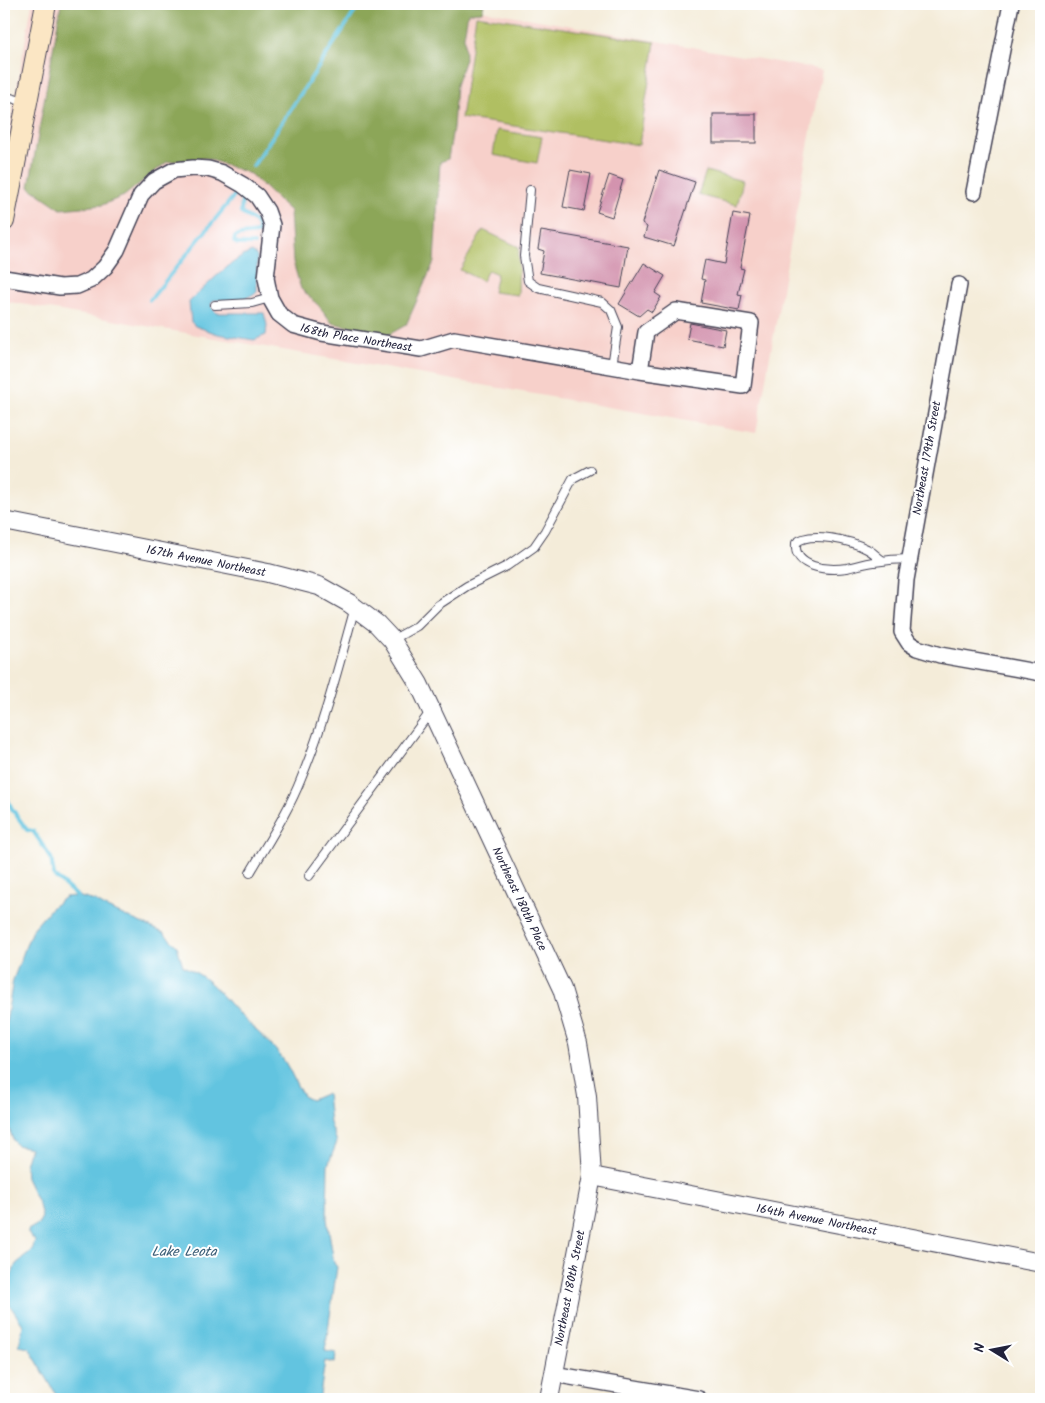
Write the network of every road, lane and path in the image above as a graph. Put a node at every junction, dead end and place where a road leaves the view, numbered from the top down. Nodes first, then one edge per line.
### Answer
1 (46, 4) edge
2 (1011, 4) edge
3 (4, 96) edge
4 (27, 102) junction
5 (530, 190) dead end
6 (974, 192) dead end
7 (4, 221) edge
8 (4, 278) edge
9 (959, 285) dead end
10 (270, 298) junction
11 (215, 305) dead end
12 (612, 366) junction
13 (640, 371) junction
14 (590, 470) dead end
15 (4, 521) edge
16 (910, 559) junction
17 (882, 560) junction
18 (355, 607) junction
19 (392, 640) junction
20 (1041, 673) edge
21 (431, 711) junction
22 (250, 873) dead end
23 (309, 876) dead end
24 (592, 1176) junction
25 (1041, 1263) edge
26 (554, 1374) junction
27 (549, 1399) edge
28 (699, 1399) edge

1 - 4 main road
2 - 6 street
3 - 4 lane
4 - 7 main road
5 - 12 lane
8 - 10 street, 168th Place Northeast
9 - 16 street, Northeast 179th Street
10 - 11 lane
10 - 12 street, 168th Place Northeast
12 - 13 street, 168th Place Northeast
13 - 13 street, 168th Place Northeast
14 - 19 lane
15 - 18 street, 167th Avenue Northeast
16 - 17 lane
16 - 20 street, Northeast 179th Street
17 - 17 lane
18 - 19 street, 167th Avenue Northeast
18 - 22 lane
19 - 21 street, Northeast 180th Place
21 - 23 lane
21 - 24 street, Northeast 180th Place
24 - 25 street, 164th Avenue Northeast
24 - 26 street, Northeast 180th Street
26 - 27 street, Northeast 180th Street
26 - 28 street

